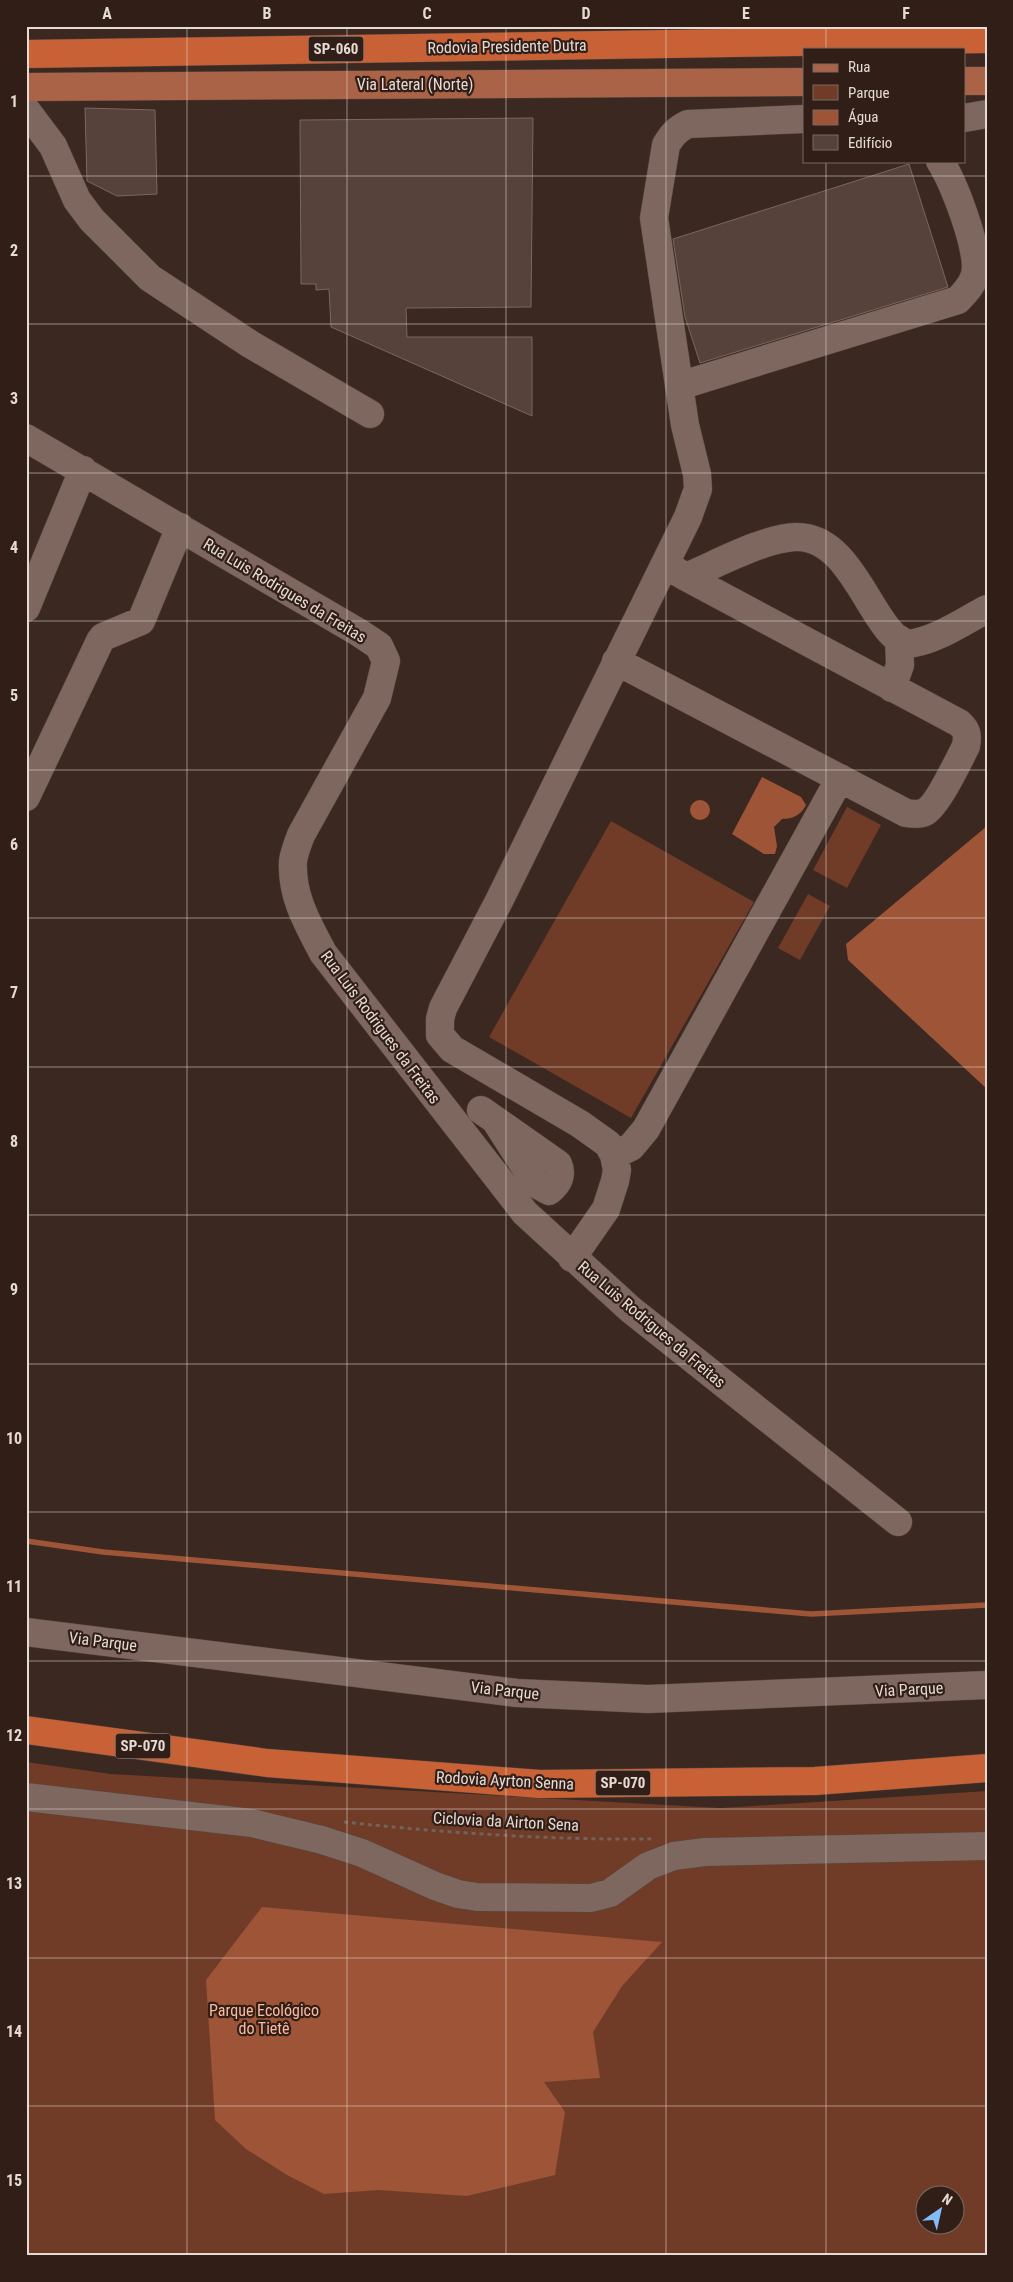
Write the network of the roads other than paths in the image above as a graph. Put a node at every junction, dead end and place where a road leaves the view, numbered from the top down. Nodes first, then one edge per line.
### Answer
1 (987, 39) edge
2 (26, 54) edge
3 (966, 81) edge
4 (987, 81) edge
5 (803, 82) edge
6 (26, 87) edge
7 (26, 110) edge
8 (987, 114) edge
9 (966, 118) edge
10 (803, 119) edge
11 (941, 162) edge
12 (982, 266) edge
13 (679, 386) junction
14 (370, 414) dead end
15 (26, 438) edge
16 (83, 470) junction
17 (180, 527) junction
18 (675, 571) junction
19 (26, 608) edge
20 (987, 609) edge
21 (899, 639) junction
22 (616, 661) junction
23 (892, 688) junction
24 (977, 732) edge
25 (840, 778) junction
26 (26, 797) edge
27 (546, 1104) junction
28 (525, 1141) junction
29 (614, 1155) junction
30 (572, 1258) junction
31 (898, 1522) dead end
32 (26, 1632) edge
33 (987, 1685) edge
34 (26, 1730) edge
35 (987, 1768) edge
36 (26, 1797) edge
37 (987, 1846) edge

1 - 2 highway, Rodovia Presidente Dutra / SP-060
3 - 4 main road
5 - 6 main road, Via Lateral (Norte)
7 - 14 street
8 - 9 street
10 - 13 street
11 - 12 street
12 - 13 street
13 - 18 street
15 - 16 street, Rua Luis Rodrigues da Freitas
16 - 17 street, Rua Luis Rodrigues da Freitas
16 - 19 street
17 - 26 street
17 - 30 street, Rua Luis Rodrigues da Freitas
18 - 21 street
18 - 22 street
18 - 23 street
20 - 21 street
21 - 23 street
22 - 25 street
22 - 27 street
23 - 24 street
24 - 25 street
25 - 29 street
27 - 28 street
27 - 29 street
28 - 28 street
29 - 30 street
30 - 31 street, Rua Luis Rodrigues da Freitas
32 - 33 street, Via Parque
34 - 35 highway, Rodovia Ayrton Senna / SP-070
36 - 37 street

